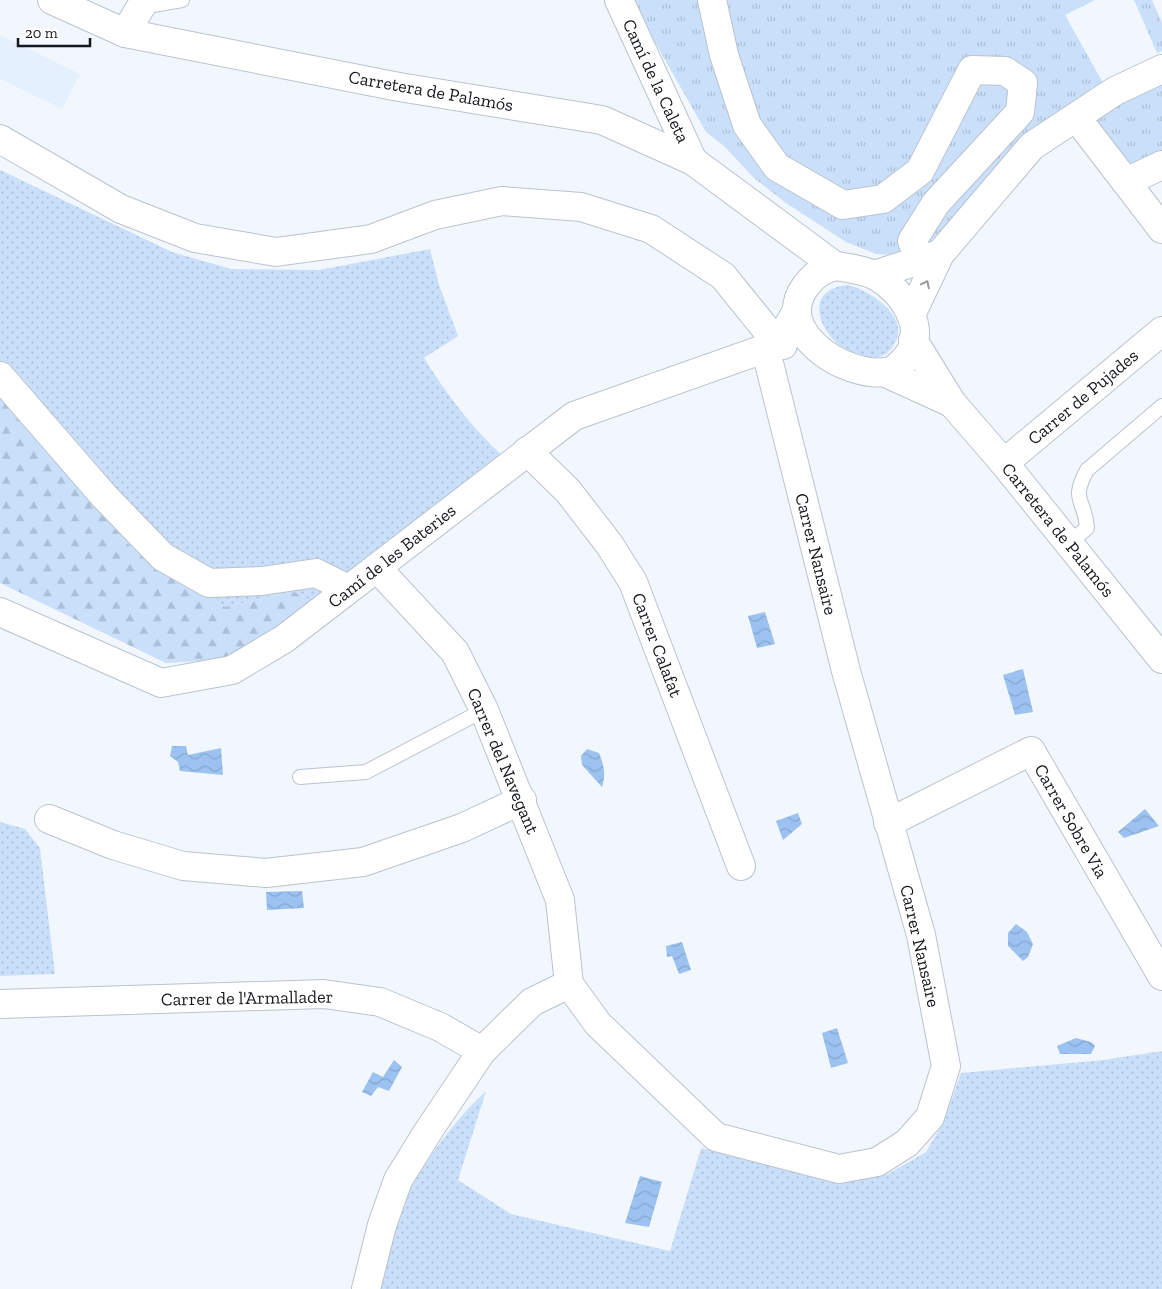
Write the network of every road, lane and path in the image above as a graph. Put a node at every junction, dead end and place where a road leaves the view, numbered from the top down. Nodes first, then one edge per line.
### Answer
1 (52, 0) edge
2 (181, 0) edge
3 (619, 0) edge
4 (712, 0) edge
5 (143, 3) edge
6 (125, 33) junction
7 (1162, 69) edge
8 (1076, 117) junction
9 (0, 139) edge
10 (693, 161) junction
11 (1162, 165) edge
12 (1126, 182) junction
13 (1162, 229) edge
14 (788, 231) junction
15 (930, 257) junction
16 (836, 266) junction
17 (874, 275) junction
18 (806, 286) junction
19 (796, 312) junction
20 (912, 327) junction
21 (1162, 331) edge
22 (778, 344) junction
23 (818, 349) junction
24 (886, 372) junction
25 (0, 376) edge
26 (952, 403) junction
27 (1162, 406) edge
28 (528, 451) junction
29 (1004, 463) junction
30 (1069, 543) junction
31 (377, 568) junction
32 (348, 590) junction
33 (0, 612) edge
34 (1162, 659) edge
35 (484, 710) junction
36 (300, 777) dead end
37 (522, 800) junction
38 (49, 819) dead end
39 (888, 823) junction
40 (742, 866) dead end
41 (1162, 976) edge
42 (569, 984) junction
43 (0, 1004) edge
44 (482, 1051) junction
45 (366, 1289) edge

1 - 6 street, Carretera de Palamós
2 - 5 lane
3 - 10 street, Camí de la Caleta
4 - 15 street
5 - 6 street
6 - 10 street, Carretera de Palamós
7 - 8 street
8 - 12 street
8 - 15 street
9 - 22 street
10 - 14 street, Carretera de Palamós
11 - 12 street
12 - 13 street
14 - 16 street, Carretera de Palamós
14 - 18 street
15 - 17 street
20 -> 15 street
16 - 17 street
16 - 18 street
17 - 20 street
18 - 19 street
19 - 22 street
19 - 23 street
20 - 24 street
20 - 26 street, Carretera de Palamós
21 - 29 street, Carrer de Pujades
22 - 23 street
22 - 28 street, Camí de les Bateries
22 - 39 street, Carrer Nansaire
23 - 24 street
24 - 26 street, Carretera de Palamós
25 - 32 street
26 - 29 street, Carretera de Palamós
27 - 30 lane
28 - 31 street, Camí de les Bateries
28 - 40 street, Carrer Calafat
29 - 30 street, Carretera de Palamós
30 - 34 street, Carretera de Palamós
31 - 32 street, Camí de les Bateries
31 - 35 street, Carrer del Navegant
32 - 33 street, Camí de les Bateries
35 - 36 lane
35 - 37 street, Carrer del Navegant
37 - 38 street
37 - 42 street, Carrer del Navegant
39 - 41 street, Carrer Sobre Via
39 - 42 street, Carrer Nansaire
42 - 44 street
43 - 44 street, Carrer de l'Armallader
44 - 45 street

